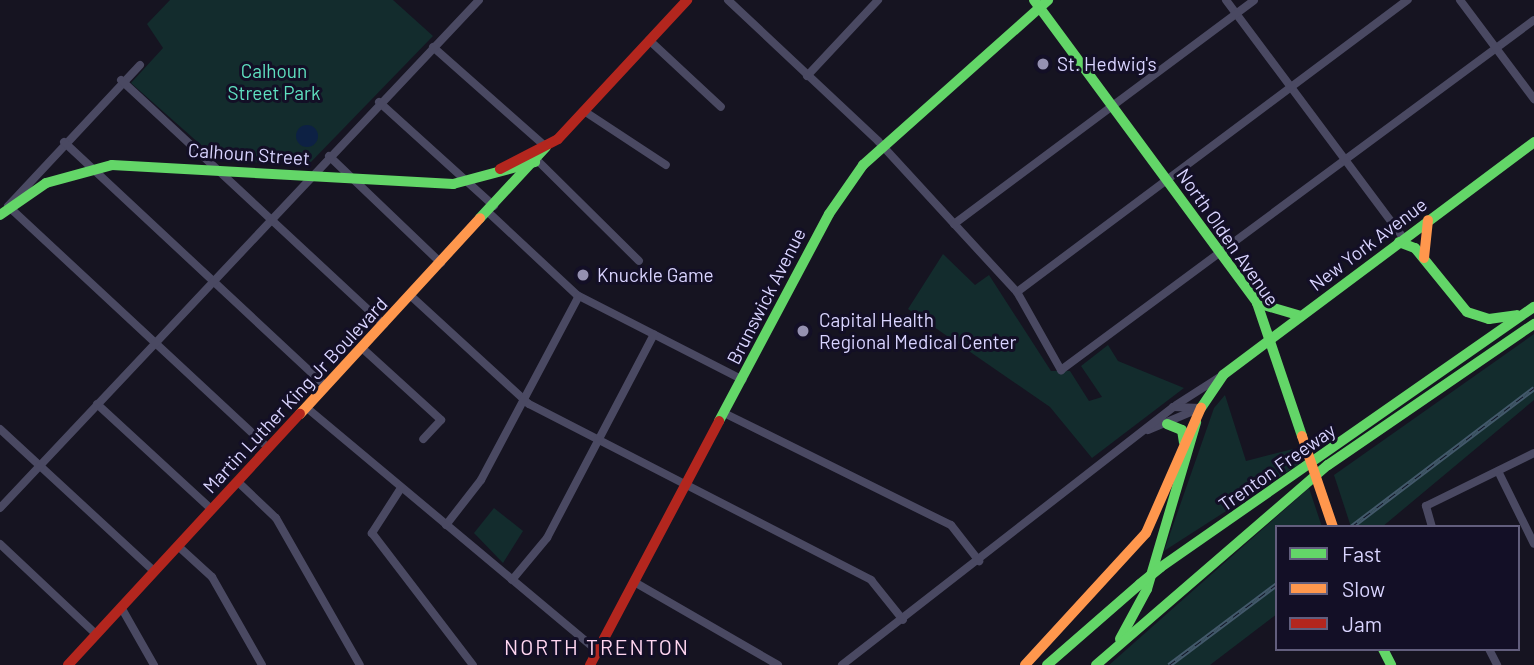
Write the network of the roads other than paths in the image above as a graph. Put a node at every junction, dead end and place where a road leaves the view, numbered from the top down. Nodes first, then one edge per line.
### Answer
1 (479, 0) edge
2 (687, 0) edge
3 (728, 0) edge
4 (877, 0) edge
5 (1226, 0) edge
6 (1254, 0) edge
7 (1408, 0) edge
8 (1460, 0) edge
9 (1041, 2) edge
10 (1236, 13) junction
11 (1534, 20) edge
12 (649, 40) junction
13 (433, 47) junction
14 (1496, 48) junction
15 (140, 65) dead end
16 (807, 76) junction
17 (121, 80) junction
18 (1291, 87) junction
19 (1534, 99) edge
20 (379, 102) junction
21 (1112, 106) junction
22 (721, 107) dead end
23 (584, 111) junction
24 (64, 142) junction
25 (1534, 142) edge
26 (546, 147) junction
27 (883, 147) junction
28 (329, 156) junction
29 (1345, 160) junction
30 (538, 161) junction
31 (666, 165) dead end
32 (94, 167) junction
33 (217, 169) junction
34 (494, 173) junction
35 (308, 176) junction
36 (353, 179) junction
37 (1167, 179) junction
38 (465, 181) junction
39 (8, 206) junction
40 (491, 209) junction
41 (0, 215) edge
42 (270, 219) junction
43 (1428, 220) junction
44 (954, 223) junction
45 (1402, 240) junction
46 (1221, 253) junction
47 (1424, 258) junction
48 (639, 261) dead end
49 (441, 263) junction
50 (213, 281) junction
51 (1017, 292) junction
52 (411, 296) junction
53 (581, 297) junction
54 (1257, 303) junction
55 (1530, 310) edge
56 (1301, 316) junction
57 (384, 324) junction
58 (1534, 324) edge
59 (654, 334) junction
60 (1270, 341) junction
61 (156, 342) junction
62 (362, 348) junction
63 (1223, 375) junction
64 (743, 380) junction
65 (326, 386) junction
66 (524, 401) junction
67 (97, 404) junction
68 (1173, 407) junction
69 (307, 408) junction
70 (1200, 408) junction
71 (726, 414) junction
72 (1196, 422) junction
73 (1167, 424) junction
74 (0, 429) edge
75 (1145, 431) junction
76 (423, 439) dead end
77 (599, 440) junction
78 (1184, 443) junction
79 (268, 448) junction
80 (1534, 453) edge
81 (40, 465) junction
82 (1498, 471) junction
83 (238, 482) junction
84 (401, 488) junction
85 (688, 488) junction
86 (0, 508) edge
87 (211, 509) junction
88 (446, 525) junction
89 (1332, 525) edge
90 (1430, 525) edge
91 (0, 544) edge
92 (1534, 544) edge
93 (178, 546) junction
94 (979, 561) junction
95 (154, 571) junction
96 (512, 580) junction
97 (636, 583) junction
98 (121, 607) junction
99 (903, 620) junction
100 (96, 634) junction
101 (598, 650) junction
102 (1108, 655) junction
103 (68, 665) edge
104 (155, 665) edge
105 (262, 665) edge
106 (360, 665) edge
107 (473, 665) edge
108 (590, 665) edge
109 (778, 665) edge
110 (842, 665) edge
111 (1025, 665) edge
112 (1047, 665) edge
113 (1096, 665) edge

1 - 13 street
2 - 12 main road
3 - 16 street
4 - 16 street
5 - 10 street
6 - 10 street
7 - 18 street
8 - 14 street
9 - 21 main road, North Olden Avenue
9 - 27 main road, Brunswick Avenue
10 - 18 street
10 - 21 street
11 - 14 street
12 - 22 street
12 - 23 main road
13 - 20 street
13 - 26 street
14 - 19 street
14 - 29 street
15 - 17 street, Calhoun Street
16 - 27 street
17 - 24 street, Calhoun Street
17 - 33 street
18 - 29 street
18 - 37 street
20 - 28 street
20 - 38 street
21 - 37 main road, North Olden Avenue
21 - 44 street
23 - 26 main road
23 - 31 street
24 - 32 street
24 - 39 street, Calhoun Street
25 - 43 main road, New York Avenue
26 - 30 main road, Martin Luther King Jr Boulevard
26 - 34 main road, Calhoun Street
27 - 44 street
27 - 64 main road, Brunswick Avenue
28 - 35 street
28 - 36 street
29 - 45 street
29 - 46 street
30 - 34 main road, Calhoun Street
30 - 40 main road, Martin Luther King Jr Boulevard
30 - 48 street
32 - 33 main road, Calhoun Street
32 - 39 main road, Calhoun Street
32 - 50 street
33 - 35 main road, Calhoun Street
33 - 42 street
34 - 38 main road, Calhoun Street
35 - 36 main road, Calhoun Street
35 - 42 street
36 - 38 main road, Calhoun Street
36 - 49 street
37 - 46 main road, North Olden Avenue
37 - 51 street
38 - 40 street
39 - 41 main road, Calhoun Street
39 - 61 street
40 - 49 main road, Martin Luther King Jr Boulevard
40 - 53 street
42 - 50 street
42 - 57 street
43 - 45 main road, New York Avenue
43 - 47 main road
44 - 51 street
45 - 47 main road
45 - 56 main road, New York Avenue
46 - 51 street
46 - 54 main road, North Olden Avenue
47 - 55 main road
49 - 52 main road, Martin Luther King Jr Boulevard
50 - 61 street
50 - 65 street
52 - 57 main road, Martin Luther King Jr Boulevard
52 - 66 street
53 - 59 street
53 - 66 street
54 - 56 main road
54 - 60 main road, North Olden Avenue
55 - 112 main road, Trenton Freeway, bridge
56 - 60 main road, New York Avenue
57 - 62 main road, Martin Luther King Jr Boulevard
58 - 102 main road, Trenton Freeway
59 - 64 street
59 - 77 street
60 - 63 main road, New York Avenue
60 - 89 main road, North Olden Avenue, bridge
61 - 67 street
61 - 79 street
62 - 65 main road, Martin Luther King Jr Boulevard
62 - 76 street
63 - 68 street, New York Avenue
63 - 70 main road, New York Avenue
64 - 71 main road, Brunswick Avenue
65 - 69 main road, Martin Luther King Jr Boulevard
66 - 77 street
66 - 88 street
67 - 81 street
67 - 87 street
68 - 70 street
68 - 75 street, New York Avenue
69 - 79 main road, Martin Luther King Jr Boulevard
69 - 84 street
70 - 72 main road
70 - 73 street, New York Avenue
71 - 85 main road, Brunswick Avenue
71 - 94 street
72 - 78 main road
72 - 102 main road
73 - 75 street, New York Avenue
73 - 78 main road
74 - 81 street
75 - 94 street, New York Avenue
77 - 85 street
77 - 96 street
78 - 111 main road
79 - 83 main road, Martin Luther King Jr Boulevard
80 - 82 street
81 - 86 street
81 - 95 street
82 - 90 street
82 - 92 street
83 - 87 main road, Martin Luther King Jr Boulevard
83 - 106 street
84 - 88 street
84 - 107 street
85 - 97 main road, Brunswick Avenue
85 - 99 street
87 - 93 main road, Martin Luther King Jr Boulevard
88 - 96 street
91 - 100 street
93 - 95 main road, Martin Luther King Jr Boulevard
93 - 105 street
94 - 99 street, New York Avenue
95 - 98 main road, Martin Luther King Jr Boulevard
96 - 101 street
97 - 101 main road, Brunswick Avenue
97 - 109 street
98 - 100 main road, Martin Luther King Jr Boulevard
98 - 104 street
99 - 110 street, New York Avenue
100 - 103 main road, Martin Luther King Jr Boulevard
101 - 108 main road, Brunswick Avenue
102 - 113 main road, Trenton Freeway

